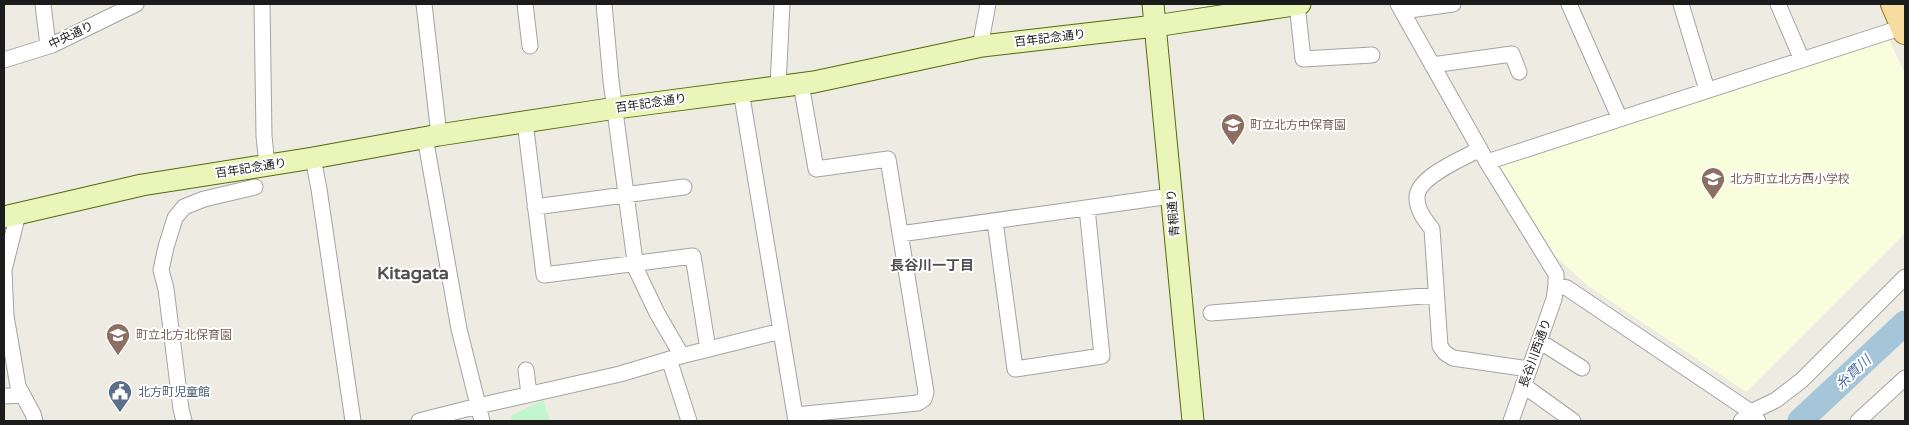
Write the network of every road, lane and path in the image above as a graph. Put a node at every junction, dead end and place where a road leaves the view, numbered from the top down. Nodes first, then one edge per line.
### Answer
1 (43, 4) edge
2 (136, 4) edge
3 (262, 4) edge
4 (424, 4) edge
5 (525, 4) edge
6 (604, 4) edge
7 (782, 4) edge
8 (988, 4) edge
9 (1153, 4) edge
10 (1298, 4) edge
11 (1453, 4) edge
12 (1569, 4) edge
13 (1681, 4) edge
14 (1778, 4) edge
15 (1894, 4) edge
16 (1400, 7) edge
17 (1155, 26) junction
18 (1904, 29) edge
19 (48, 46) junction
20 (530, 46) dead end
21 (982, 46) junction
22 (1372, 55) dead end
23 (4, 60) edge
24 (1802, 60) junction
25 (1432, 65) junction
26 (1519, 72) dead end
27 (801, 84) junction
28 (778, 86) junction
29 (1708, 90) junction
30 (741, 91) junction
31 (616, 108) junction
32 (1620, 119) junction
33 (524, 122) junction
34 (432, 136) junction
35 (1483, 156) junction
36 (313, 158) junction
37 (267, 165) junction
38 (255, 187) dead end
39 (684, 187) dead end
40 (627, 195) junction
41 (1171, 196) junction
42 (536, 207) junction
43 (1087, 208) junction
44 (11, 216) edge
45 (995, 221) junction
46 (900, 234) junction
47 (635, 264) junction
48 (1905, 277) edge
49 (1556, 285) junction
50 (1436, 295) junction
51 (1211, 313) dead end
52 (781, 331) junction
53 (1539, 341) junction
54 (708, 349) junction
55 (676, 357) junction
56 (1582, 368) dead end
57 (1529, 369) junction
58 (526, 370) dead end
59 (1905, 378) edge
60 (1523, 385) junction
61 (530, 394) junction
62 (23, 395) junction
63 (4, 396) edge
64 (478, 406) junction
65 (1751, 417) edge
66 (796, 418) edge
67 (1868, 418) edge
68 (35, 421) edge
69 (184, 421) edge
70 (353, 421) edge
71 (419, 421) edge
72 (482, 421) edge
73 (689, 421) edge
74 (1193, 421) edge
75 (1511, 421) edge
76 (1573, 421) edge

1 - 19 street
2 - 19 street, 中央通り
3 - 37 street
4 - 34 street
5 - 20 street
6 - 31 street
7 - 28 street
8 - 21 street
9 - 17 street, 青桐通り
10 - 17 street, 百年記念通り
10 - 22 street
11 - 16 street
12 - 32 street
13 - 29 street
14 - 24 street
15 - 18 main road
16 - 25 street
17 - 21 street, 百年記念通り
17 - 41 street, 青桐通り
18 - 24 street
19 - 23 street, 中央通り
21 - 27 street, 百年記念通り
24 - 29 street
25 - 26 street
25 - 35 street
27 - 28 street, 百年記念通り
27 - 46 street
28 - 30 street, 百年記念通り
29 - 32 street
30 - 31 street, 百年記念通り
30 - 52 street
31 - 33 street, 百年記念通り
31 - 40 street
32 - 35 street
33 - 34 street, 百年記念通り
33 - 42 street
34 - 36 street, 百年記念通り
34 - 64 street
35 - 49 street
35 - 50 street
36 - 37 street, 百年記念通り
36 - 70 street
37 - 44 street, 百年記念通り
38 - 69 street
39 - 40 street
40 - 42 street
40 - 47 street
41 - 43 street
41 - 74 street, 青桐通り
42 - 47 street
43 - 45 street
43 - 45 street
44 - 62 street
45 - 46 street
46 - 66 street
47 - 54 street
47 - 55 street
48 - 65 street
49 - 53 street, 長谷川西通り
49 - 65 street
50 - 51 street
50 - 57 street
52 - 54 street
52 - 66 street
53 - 56 street
53 - 57 street, 長谷川西通り
54 - 55 street
55 - 61 street
55 - 73 street
57 - 60 street, 長谷川西通り
58 - 61 street
59 - 67 street
60 - 75 street, 長谷川西通り
60 - 76 street
61 - 64 street
62 - 63 street
62 - 68 street
64 - 71 street
64 - 72 street

